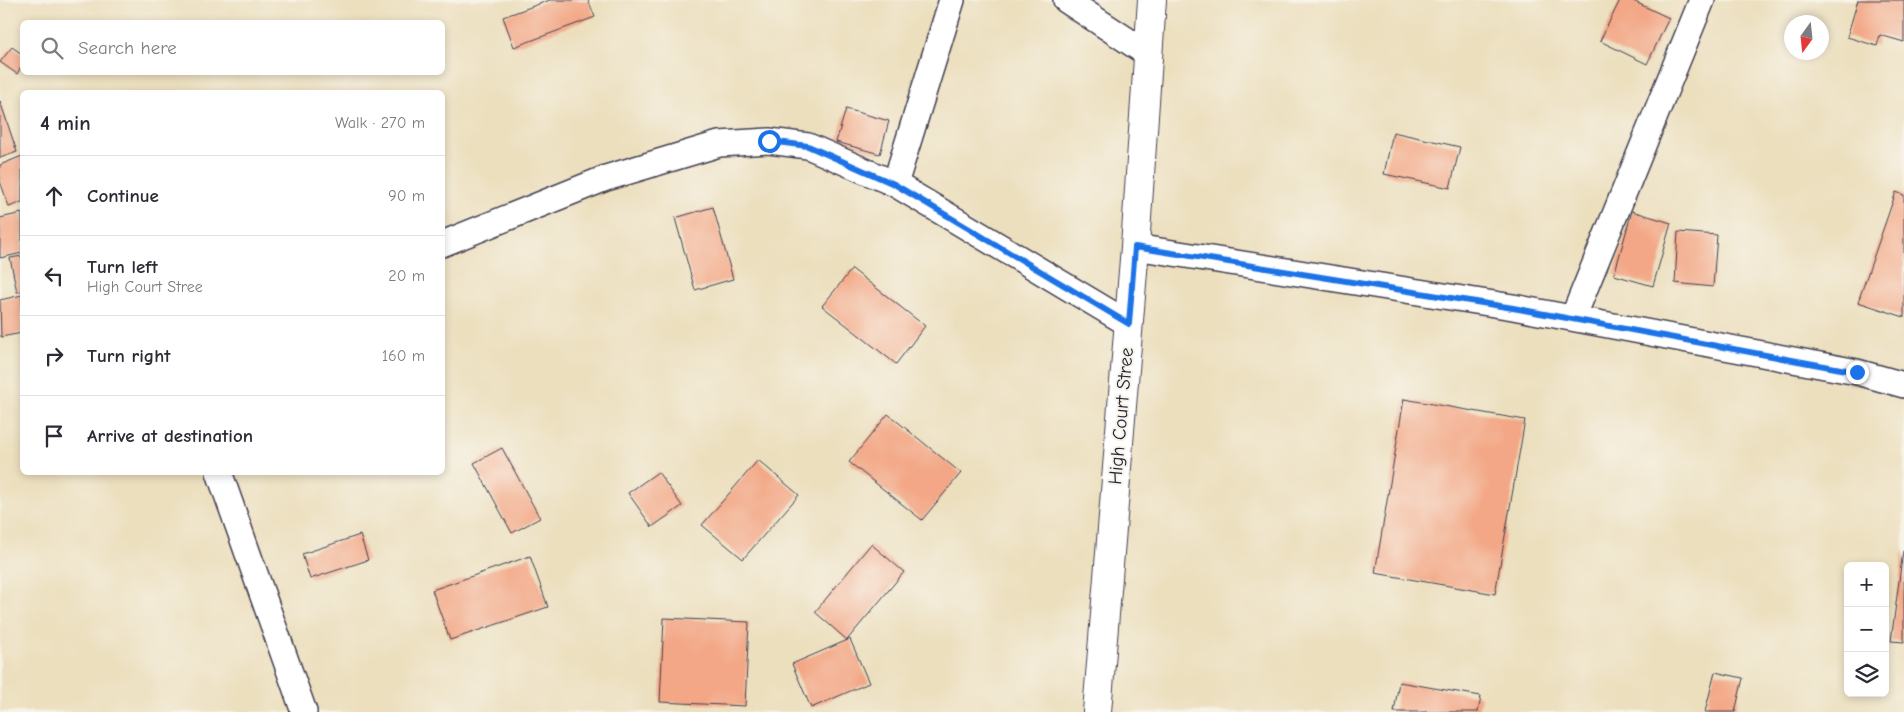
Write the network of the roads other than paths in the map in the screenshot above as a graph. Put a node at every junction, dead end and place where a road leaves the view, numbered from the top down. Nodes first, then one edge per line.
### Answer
1 (952, 0) edge
2 (1066, 0) edge
3 (1152, 0) edge
4 (1702, 0) edge
5 (1148, 54) junction
6 (894, 184) junction
7 (445, 243) edge
8 (1135, 247) junction
9 (1573, 318) junction
10 (1129, 324) junction
11 (1904, 384) edge
12 (220, 475) edge
13 (304, 712) edge
14 (1097, 712) edge

1 - 6 street
2 - 5 street
3 - 5 street, High Court Stree
4 - 9 street
5 - 8 street, High Court Stree
6 - 7 street
6 - 10 street
8 - 9 street
8 - 10 street, High Court Stree
9 - 11 street
10 - 14 street, High Court Stree
12 - 13 street

